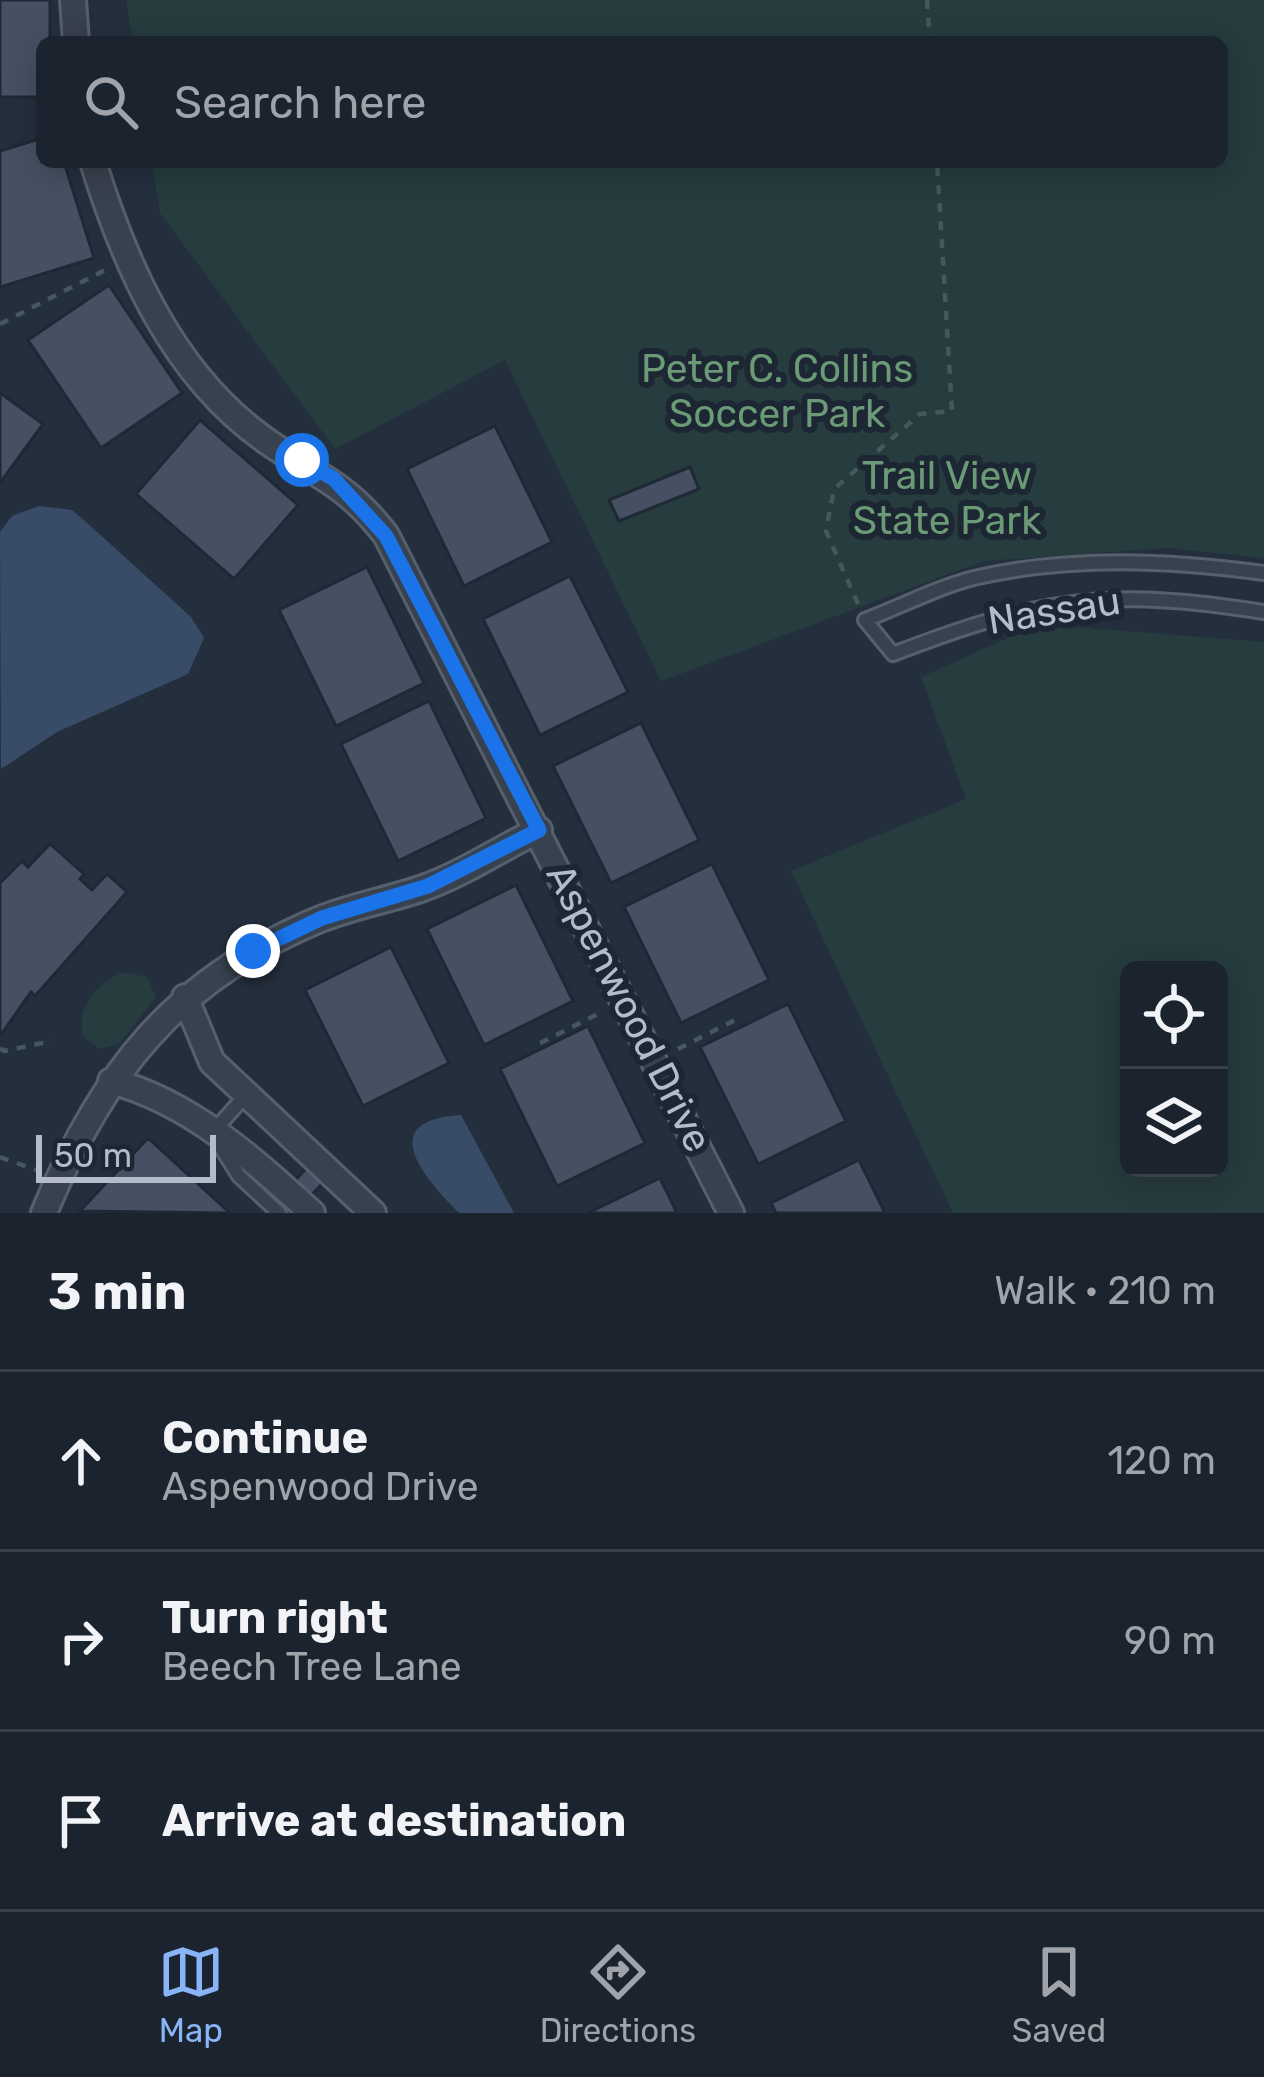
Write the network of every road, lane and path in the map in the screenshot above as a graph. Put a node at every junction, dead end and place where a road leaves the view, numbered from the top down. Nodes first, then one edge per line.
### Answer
1 (74, 0) edge
2 (927, 0) edge
3 (76, 36) edge
4 (930, 36) edge
5 (95, 168) edge
6 (937, 168) edge
7 (108, 269) dead end
8 (0, 324) edge
9 (1264, 573) edge
10 (1264, 612) edge
11 (865, 620) junction
12 (539, 830) junction
13 (185, 997) junction
14 (600, 1013) dead end
15 (739, 1018) dead end
16 (52, 1041) dead end
17 (540, 1043) dead end
18 (0, 1048) edge
19 (678, 1048) dead end
20 (111, 1081) junction
21 (246, 1096) junction
22 (212, 1133) junction
23 (0, 1156) edge
24 (41, 1172) dead end
25 (44, 1213) edge
26 (279, 1213) edge
27 (312, 1213) edge
28 (372, 1213) edge
29 (731, 1213) edge

1 - 3 street
2 - 4 path
5 - 12 street, Aspenwood Drive
6 - 11 path
7 - 8 path
9 - 11 lane
10 - 11 lane, Nassau
12 - 13 street
12 - 29 street, Aspenwood Drive
13 - 20 street
13 - 21 street
14 - 17 path
15 - 19 path
16 - 18 path
20 - 22 street
20 - 25 street
21 - 22 lane
21 - 28 street
22 - 26 lane
22 - 27 street
23 - 24 path

